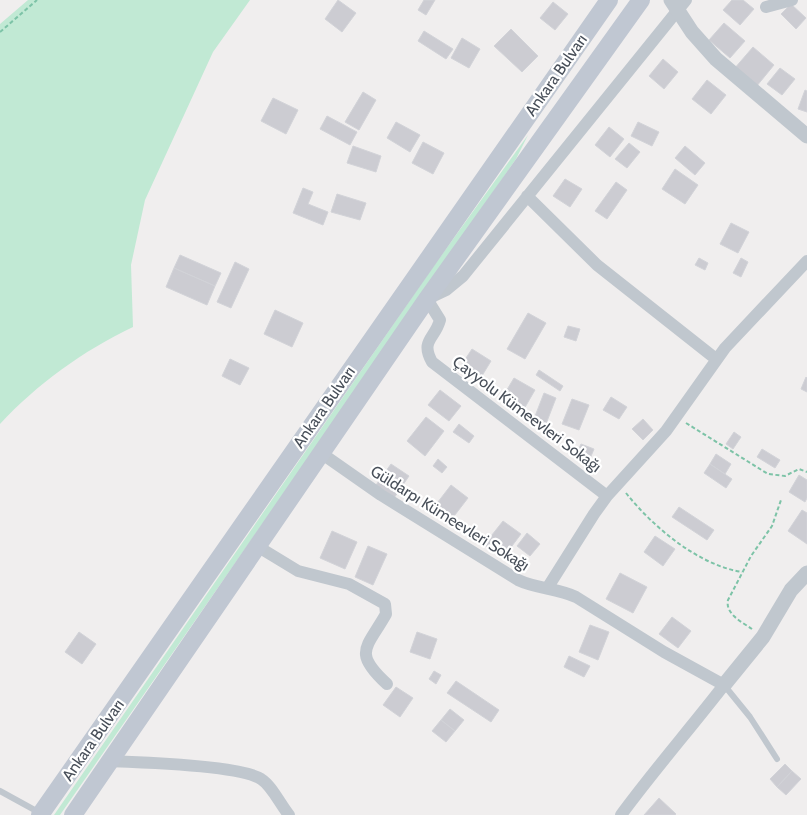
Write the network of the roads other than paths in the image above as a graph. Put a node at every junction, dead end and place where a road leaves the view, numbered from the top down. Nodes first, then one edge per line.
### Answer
1 (609, 0) edge
2 (641, 0) edge
3 (792, 0) edge
4 (678, 4) edge
5 (766, 7) dead end
6 (807, 136) edge
7 (527, 196) junction
8 (807, 261) edge
9 (427, 299) junction
10 (716, 359) junction
11 (321, 453) junction
12 (607, 496) junction
13 (257, 546) junction
14 (807, 573) edge
15 (548, 588) junction
16 (387, 684) dead end
17 (724, 685) junction
18 (778, 759) dead end
19 (109, 761) junction
20 (0, 791) edge
21 (41, 814) edge
22 (73, 815) edge
23 (289, 815) edge
24 (621, 815) edge

1 - 21 main road, Ankara Bulvarı
2 - 9 main road, Ankara Bulvarı
3 - 5 street
4 - 6 street
4 - 7 street
7 - 9 street
7 - 10 street
8 - 10 street, Çayyolu Kümeevleri Sokağı
9 - 11 main road, Ankara Bulvarı
9 - 12 street, Çayyolu Kümeevleri Sokağı
10 - 12 street, Çayyolu Kümeevleri Sokağı
11 - 13 main road, Ankara Bulvarı
11 - 15 street, Güldarpı Kümeevleri Sokağı
12 - 15 street, Çayyolu Kümeevleri Sokağı
13 - 16 street
13 - 19 main road, Ankara Bulvarı
14 - 17 street
15 - 17 street, Güldarpı Kümeevleri Sokağı
17 - 18 lane
17 - 24 street
19 - 22 main road, Ankara Bulvarı
19 - 23 street
20 - 21 lane

